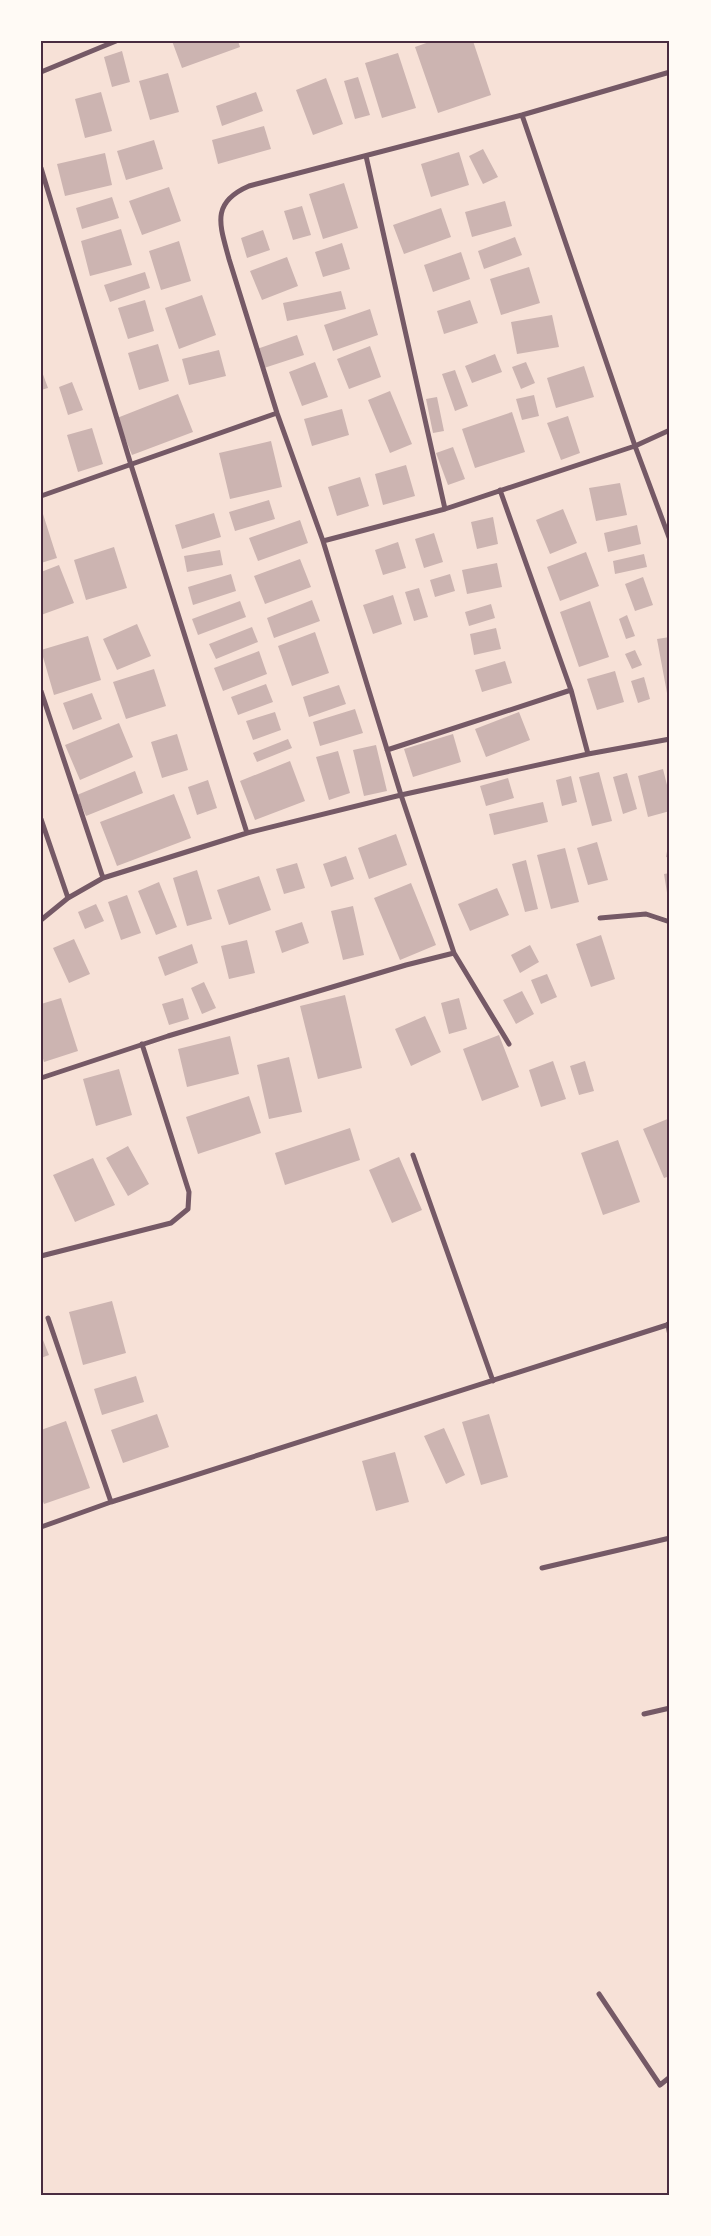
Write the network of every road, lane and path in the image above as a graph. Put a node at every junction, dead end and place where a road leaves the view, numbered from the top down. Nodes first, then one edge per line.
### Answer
1 (116, 41) edge
2 (41, 72) edge
3 (670, 72) edge
4 (522, 115) junction
5 (366, 156) junction
6 (41, 168) edge
7 (277, 413) junction
8 (670, 430) edge
9 (634, 446) junction
10 (131, 464) junction
11 (500, 490) junction
12 (41, 496) edge
13 (445, 509) junction
14 (670, 540) edge
15 (323, 541) junction
16 (571, 690) junction
17 (41, 691) edge
18 (670, 739) edge
19 (387, 750) junction
20 (588, 754) junction
21 (401, 795) junction
22 (41, 819) edge
23 (248, 833) junction
24 (103, 878) junction
25 (68, 898) junction
26 (600, 918) dead end
27 (41, 920) edge
28 (670, 922) edge
29 (454, 953) junction
30 (142, 1044) junction
31 (509, 1044) dead end
32 (41, 1078) edge
33 (413, 1155) dead end
34 (41, 1256) edge
35 (48, 1318) dead end
36 (669, 1324) edge
37 (670, 1336) edge
38 (493, 1381) junction
39 (112, 1502) junction
40 (41, 1527) edge
41 (670, 1538) edge
42 (542, 1568) dead end
43 (670, 1708) edge
44 (644, 1714) dead end
45 (599, 1994) dead end
46 (670, 2077) edge

1 - 2 street
3 - 4 street
4 - 5 street
4 - 9 street
5 - 7 street
5 - 13 street
6 - 10 street
7 - 10 street
7 - 15 street
8 - 9 street
9 - 11 street
9 - 14 street
10 - 12 street
10 - 23 street
11 - 13 street
11 - 16 street
13 - 15 street
15 - 19 street
16 - 19 street
16 - 20 street
17 - 24 street
18 - 20 street
19 - 21 street
20 - 21 street
21 - 23 street
21 - 29 street
22 - 25 street
23 - 24 street
24 - 25 street
25 - 27 street
26 - 28 street
29 - 30 street
29 - 31 street
30 - 32 street
30 - 34 street
33 - 38 street
35 - 39 street
36 - 37 street
36 - 38 street
38 - 39 street
39 - 40 street
41 - 42 street
43 - 44 street
45 - 46 street

